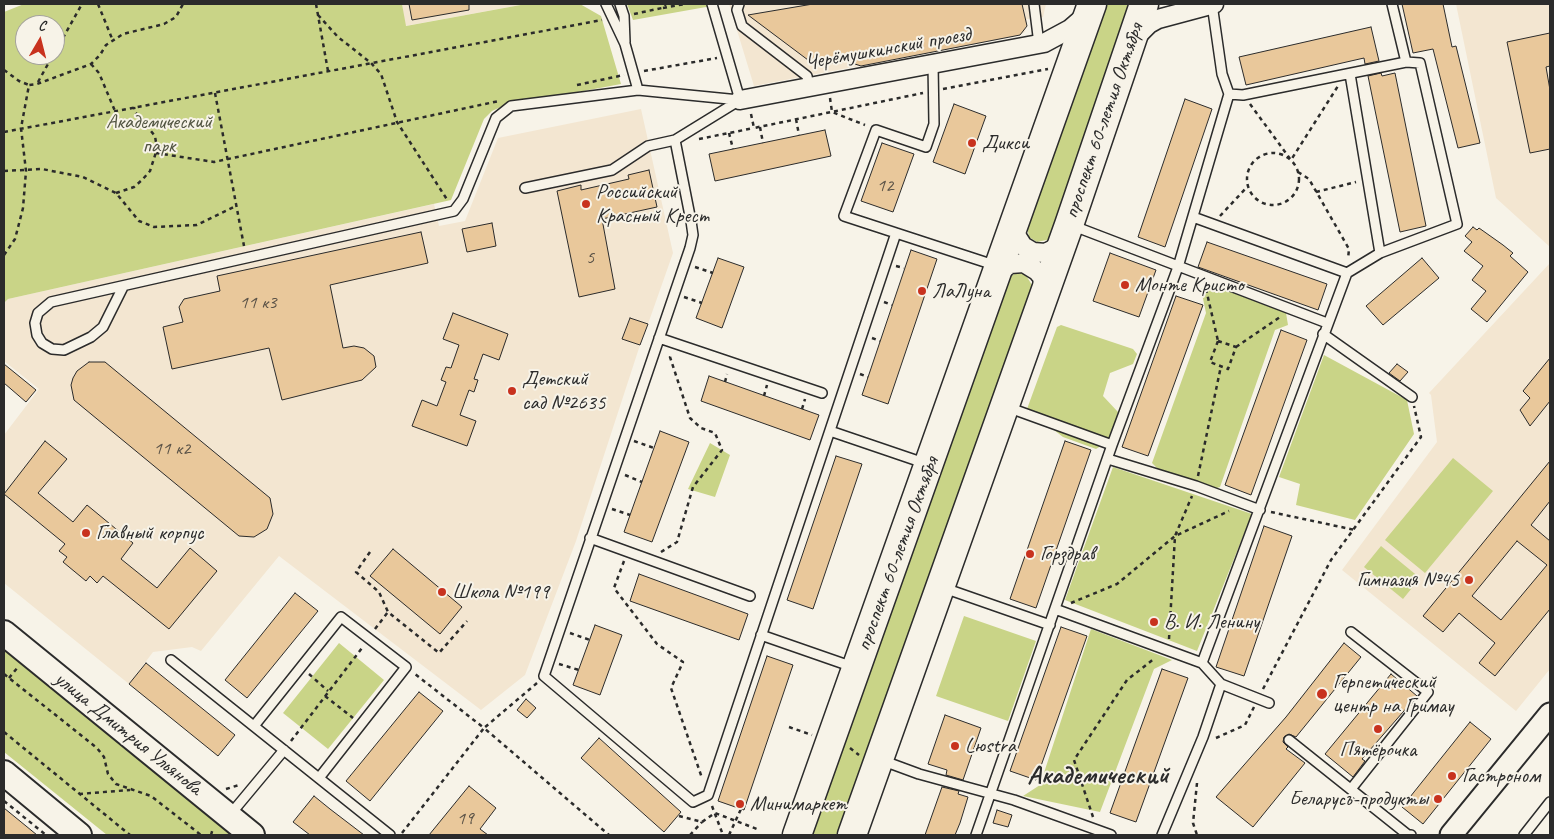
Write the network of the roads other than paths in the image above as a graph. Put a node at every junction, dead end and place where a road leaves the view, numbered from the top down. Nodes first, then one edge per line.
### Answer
1 (606, 4) edge
2 (620, 4) edge
3 (712, 4) edge
4 (739, 4) edge
5 (1034, 4) edge
6 (1144, 4) edge
7 (1180, 4) edge
8 (1392, 4) edge
9 (1092, 5) edge
10 (1208, 5) edge
11 (625, 44) junction
12 (1042, 44) junction
13 (1129, 46) junction
14 (1406, 62) junction
15 (933, 64) junction
16 (1348, 74) junction
17 (808, 81) junction
18 (638, 90) junction
19 (1061, 94) junction
20 (1229, 94) junction
21 (744, 99) junction
22 (675, 142) junction
23 (525, 188) dead end
24 (1193, 217) junction
25 (1016, 223) junction
26 (1066, 231) junction
27 (896, 233) junction
28 (1380, 253) junction
29 (1178, 266) junction
30 (999, 270) junction
31 (1347, 273) junction
32 (123, 286) junction
33 (1044, 291) junction
34 (1328, 323) junction
35 (1323, 334) junction
36 (659, 338) junction
37 (822, 393) dead end
38 (1412, 397) road end
39 (1004, 406) junction
40 (830, 431) junction
41 (1112, 445) junction
42 (1108, 459) junction
43 (930, 465) junction
44 (1260, 510) junction
45 (590, 538) junction
46 (941, 587) junction
47 (750, 596) dead end
48 (1055, 609) junction
49 (1050, 625) junction
50 (1351, 632) dead end
51 (4, 633) edge
52 (762, 635) junction
53 (171, 660) dead end
54 (1202, 663) junction
55 (857, 669) junction
56 (1221, 684) junction
57 (1269, 703) dead end
58 (1550, 714) edge
59 (254, 726) junction
60 (1289, 740) dead end
61 (284, 750) junction
62 (872, 760) junction
63 (4, 773) edge
64 (319, 778) junction
65 (1351, 789) junction
66 (990, 792) junction
67 (1550, 802) edge
68 (229, 816) junction
69 (80, 835) edge
70 (252, 835) edge
71 (390, 835) edge
72 (797, 835) edge
73 (852, 835) edge
74 (976, 835) edge
75 (1111, 835) edge
76 (1162, 835) edge
77 (1411, 835) edge
78 (1451, 835) edge
79 (1524, 835) edge

1 - 11 lane
2 - 11 lane
3 - 21 lane
4 - 17 lane
5 - 12 lane
6 - 13 main road, проспект 60-летия Октября
7 - 10 street
8 - 14 lane
9 - 12 street, Черёмушкинский проезд
9 - 19 main road, проспект 60-летия Октября
10 - 13 street
10 - 20 lane
11 - 18 lane
12 - 15 street, Черёмушкинский проезд
12 - 19 street
13 - 26 main road, проспект 60-летия Октября
14 - 16 lane
14 - 28 lane
15 - 17 street, Черёмушкинский проезд
15 - 27 lane
16 - 20 lane
16 - 28 lane
17 - 21 street, Черёмушкинский проезд
18 - 21 lane
18 - 32 lane
19 - 25 main road, проспект 60-летия Октября
20 - 24 lane
21 - 22 lane
22 - 23 lane
22 - 36 lane
24 - 29 lane
24 - 31 lane
25 - 26 street, проспект 60-летия Октября
25 - 30 main road, проспект 60-летия Октября
26 - 29 lane
26 - 33 main road, проспект 60-летия Октября
27 - 30 lane
27 - 40 lane
28 - 31 lane
29 - 34 lane
29 - 41 lane
30 - 33 street
30 - 43 main road, проспект 60-летия Октября
31 - 34 lane
32 - 32 lane
33 - 39 main road, проспект 60-летия Октября
34 - 35 lane
35 - 38 lane
35 - 44 lane
36 - 37 lane
36 - 45 lane
39 - 41 lane
39 - 46 main road, проспект 60-летия Октября
40 - 43 lane
40 - 52 lane
41 - 42 lane
42 - 44 lane
42 - 48 lane
43 - 55 main road, проспект 60-летия Октября
44 - 54 lane
45 - 47 lane
45 - 52 lane
46 - 49 lane
46 - 62 main road, проспект 60-летия Октября
48 - 49 lane
48 - 54 lane
49 - 66 lane
50 - 65 lane
51 - 68 main road, улица Дмитрия Ульянова
52 - 55 lane
53 - 59 lane
54 - 56 lane
55 - 72 main road, проспект 60-летия Октября
56 - 57 lane
56 - 76 lane
58 - 78 street
59 - 61 lane
59 - 64 lane
60 - 65 lane
61 - 64 lane
61 - 68 lane
62 - 66 lane
62 - 73 main road, проспект 60-летия Октября
63 - 69 main road
64 - 71 lane
65 - 77 lane
66 - 74 lane
66 - 75 lane
67 - 79 lane
68 - 70 main road, улица Дмитрия Ульянова

